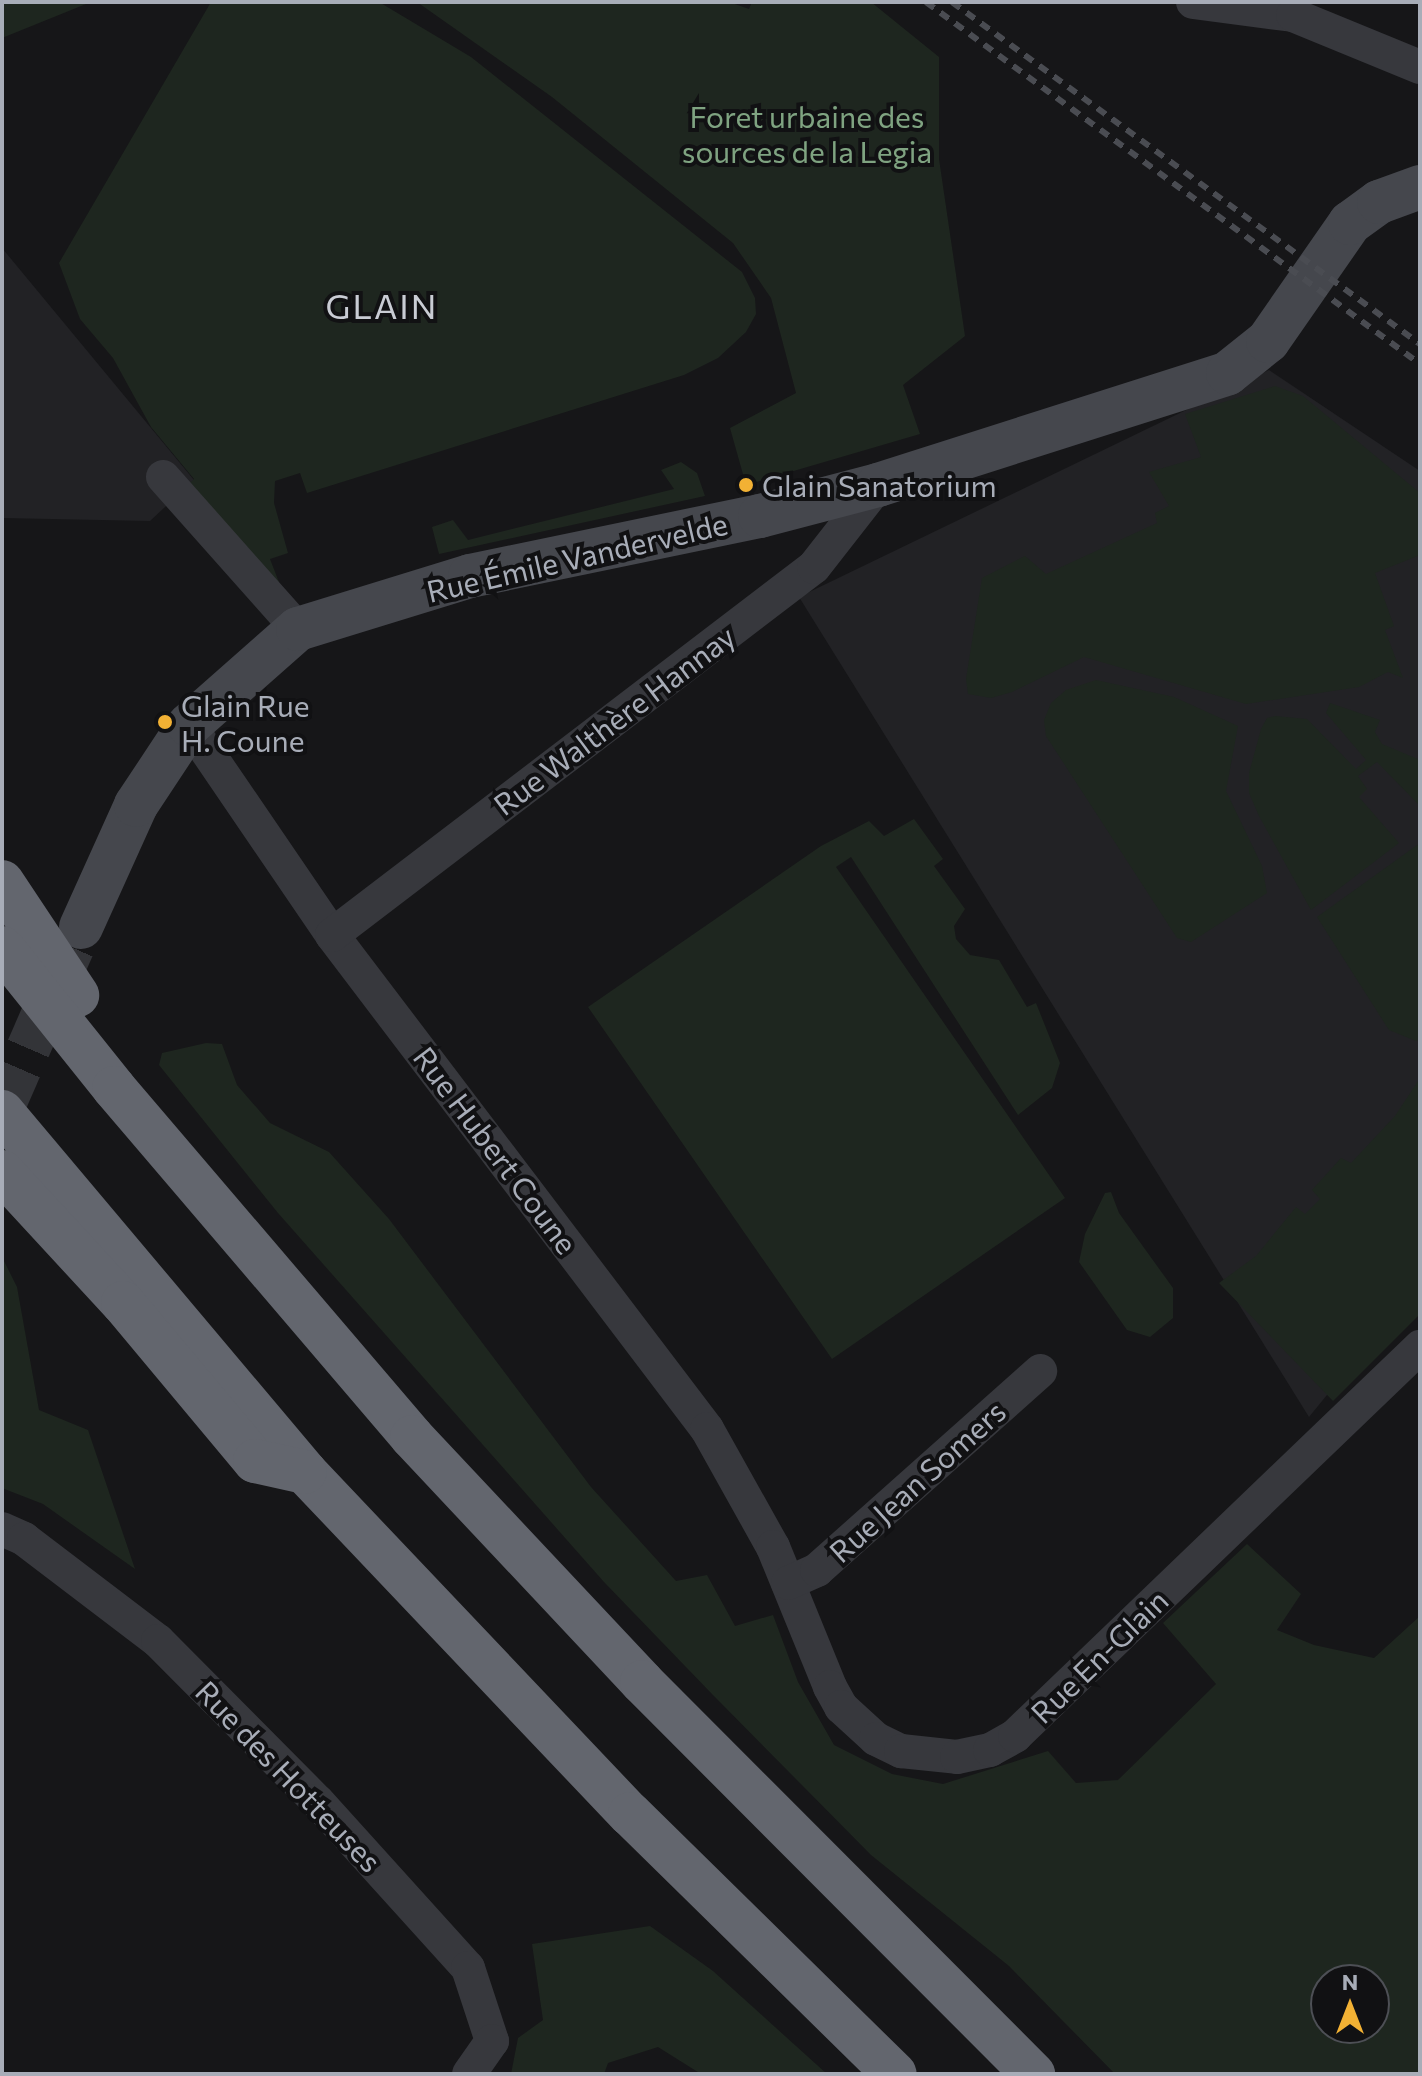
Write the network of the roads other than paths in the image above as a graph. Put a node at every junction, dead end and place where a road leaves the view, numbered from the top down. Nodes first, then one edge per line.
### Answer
1 (1193, 2) edge
2 (1420, 67) edge
3 (1420, 187) edge
4 (163, 477) dead end
5 (878, 485) junction
6 (298, 629) junction
7 (189, 725) junction
8 (2, 882) edge
9 (81, 927) tunnel mouth
10 (332, 935) junction
11 (2, 948) edge
12 (114, 1088) junction
13 (2, 1112) edge
14 (2, 1172) edge
15 (1420, 1347) edge
16 (1040, 1371) dead end
17 (305, 1472) junction
18 (2, 1529) edge
19 (788, 1583) junction
20 (469, 2074) edge
21 (895, 2074) edge
22 (1033, 2074) edge

1 - 2 street
3 - 5 main road, Rue Émile Vandervelde
4 - 6 street
5 - 6 main road, Rue Émile Vandervelde
5 - 10 street, Rue Walthère Hannay
6 - 7 main road, Rue Émile Vandervelde
7 - 9 main road, Rue Émile Vandervelde
7 - 10 street, Rue Hubert Coune
8 - 12 highway
10 - 19 street, Rue Hubert Coune
11 - 12 highway
12 - 22 highway
13 - 17 highway
14 - 17 highway
15 - 19 street, Rue En-Glain
16 - 19 street, Rue Jean Somers
17 - 21 highway
18 - 20 street, Rue des Hotteuses

